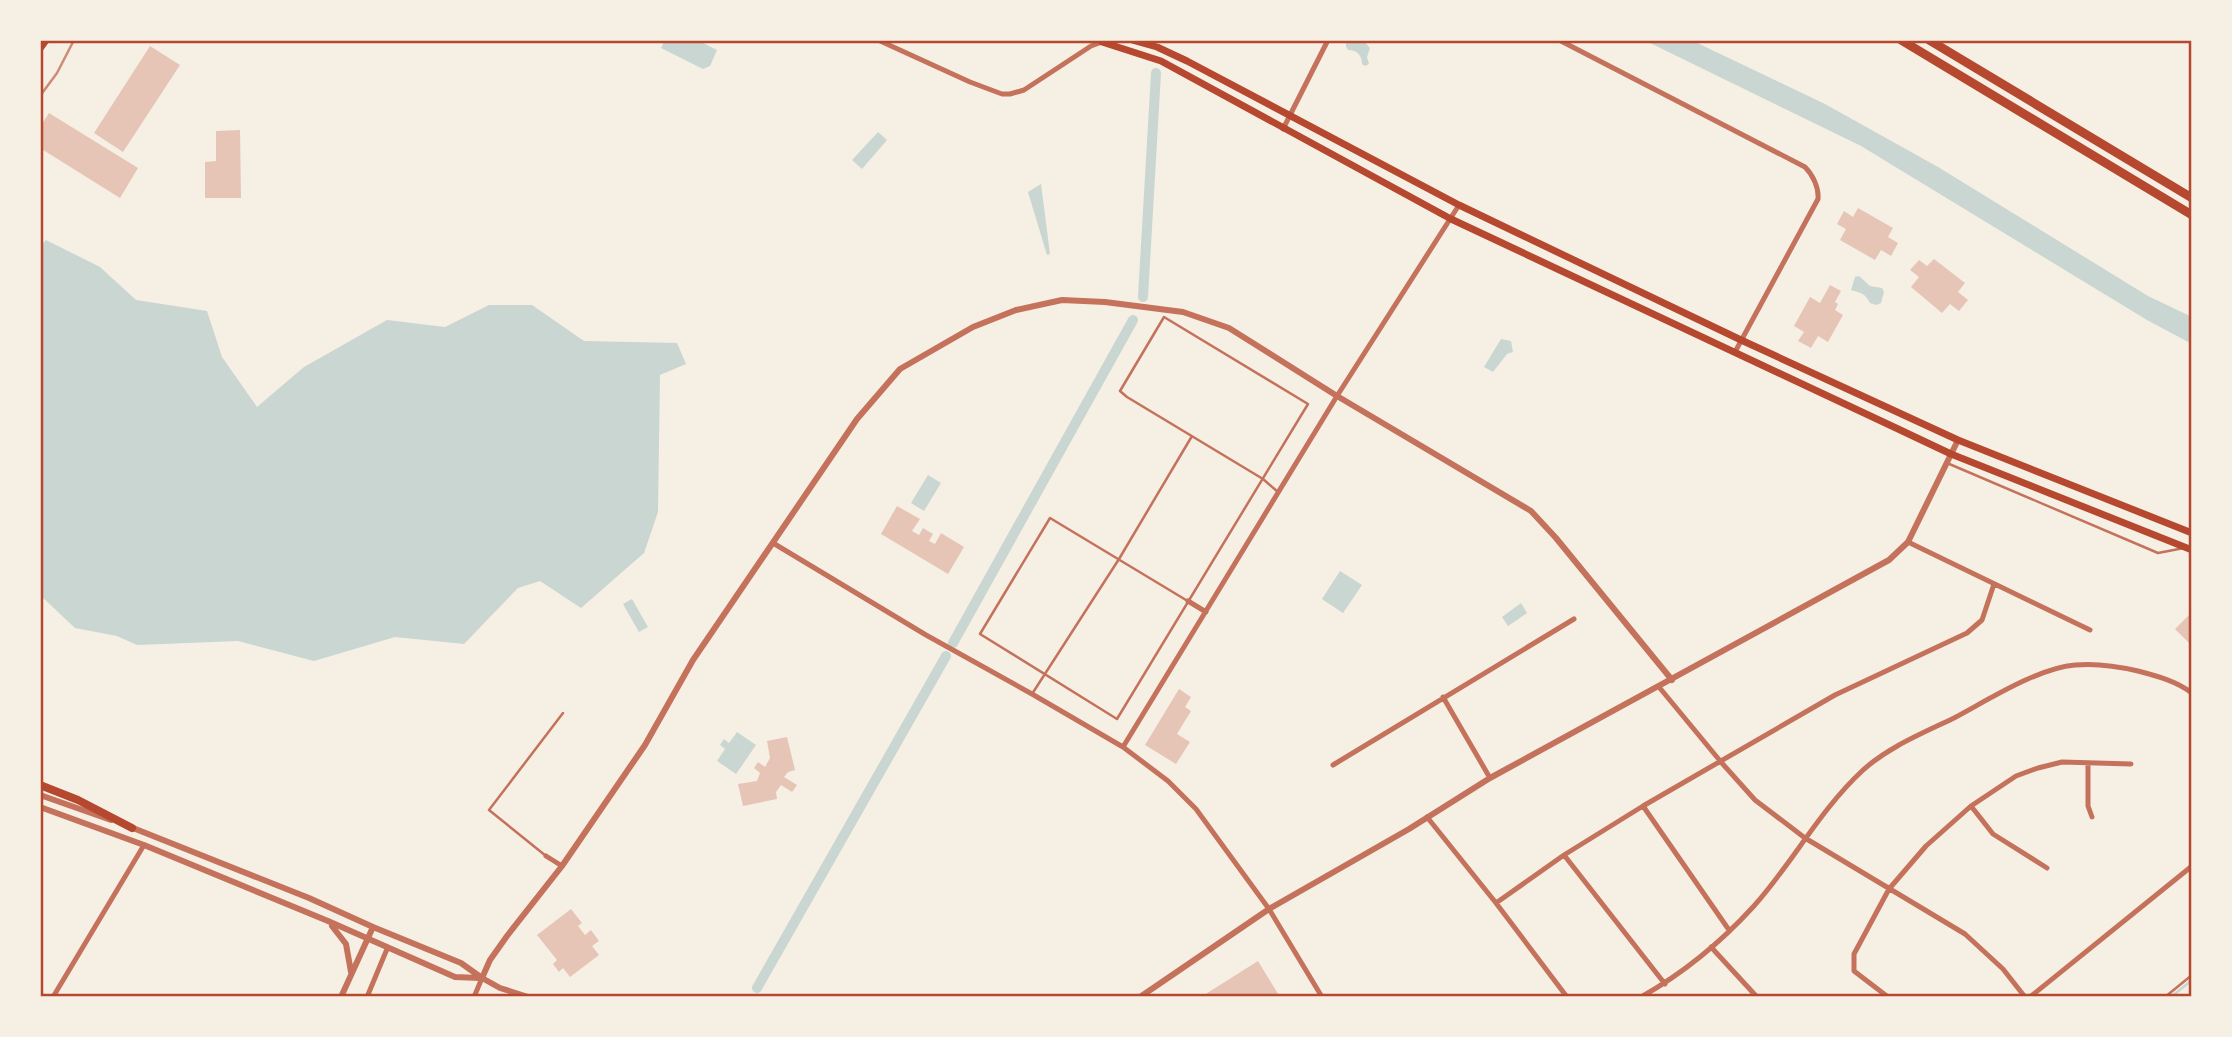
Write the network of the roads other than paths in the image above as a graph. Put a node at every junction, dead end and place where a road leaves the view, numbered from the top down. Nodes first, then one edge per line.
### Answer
1 (45, 40) edge
2 (878, 40) edge
3 (1132, 40) edge
4 (1328, 40) edge
5 (1559, 40) edge
6 (1901, 40) edge
7 (1929, 40) edge
8 (1104, 41) edge
9 (40, 47) edge
10 (1289, 117) junction
11 (1283, 129) junction
12 (2192, 198) edge
13 (1459, 205) junction
14 (2192, 215) edge
15 (1451, 219) junction
16 (1741, 340) junction
17 (1735, 352) junction
18 (1337, 396) junction
19 (1192, 436) junction
20 (1958, 440) junction
21 (1951, 454) junction
22 (1947, 463) junction
23 (1263, 479) junction
24 (1278, 492) junction
25 (2192, 533) edge
26 (1908, 542) junction
27 (774, 543) junction
28 (2189, 549) edge
29 (1119, 559) junction
30 (1994, 584) junction
31 (1188, 601) junction
32 (1206, 612) junction
33 (1574, 619) dead end
34 (2090, 630) dead end
35 (1046, 674) junction
36 (1672, 680) junction
37 (1659, 687) junction
38 (2192, 693) edge
39 (1032, 694) junction
40 (1443, 697) junction
41 (564, 713) dead end
42 (1123, 747) junction
43 (1721, 762) junction
44 (2088, 763) junction
45 (2131, 764) dead end
46 (1333, 765) dead end
47 (1490, 778) junction
48 (40, 785) edge
49 (40, 795) edge
50 (1643, 806) junction
51 (1971, 806) junction
52 (40, 807) edge
53 (1426, 817) junction
54 (2092, 817) dead end
55 (132, 828) junction
56 (1805, 838) junction
57 (144, 845) junction
58 (1564, 855) junction
59 (546, 856) joint
60 (562, 866) junction
61 (2192, 866) edge
62 (2048, 868) dead end
63 (1889, 889) junction
64 (1496, 903) junction
65 (1269, 909) junction
66 (328, 921) junction
67 (373, 927) junction
68 (1729, 930) junction
69 (366, 940) junction
70 (1711, 947) junction
71 (387, 949) junction
72 (351, 974) junction
73 (2192, 975) edge
74 (482, 978) junction
75 (1665, 984) junction
76 (1754, 996) edge
77 (53, 997) edge
78 (341, 997) edge
79 (366, 997) edge
80 (474, 997) edge
81 (528, 997) edge
82 (1140, 997) edge
83 (1322, 997) edge
84 (1567, 997) edge
85 (1641, 997) edge
86 (1888, 997) edge
87 (2025, 997) edge
88 (2030, 997) edge
89 (2165, 997) edge

1 - 9 highway
2 - 8 street
3 - 10 main road
4 - 10 street
5 - 16 street
6 - 14 highway
7 - 12 highway
8 - 11 main road
10 - 11 street
10 - 13 main road
11 - 15 main road
13 - 15 street
13 - 16 main road
15 - 17 main road
15 - 18 street
16 - 17 street
16 - 20 main road
17 - 21 main road
18 - 24 street
18 - 27 street
18 - 36 street
19 - 23 lane
19 - 23 lane
19 - 29 lane
20 - 21 street
20 - 25 main road
21 - 22 street
21 - 28 main road
22 - 26 street
22 - 28 lane
23 - 24 lane
23 - 31 lane
24 - 32 street
26 - 30 street
26 - 36 street
27 - 39 street
27 - 60 street
29 - 31 lane
29 - 35 lane
29 - 35 lane
30 - 34 street
30 - 43 street
31 - 32 street
31 - 35 lane
32 - 42 street
33 - 40 street
35 - 39 lane
36 - 37 street
37 - 43 street
37 - 47 street
38 - 56 street
39 - 42 street
40 - 46 street
40 - 47 street
41 - 59 lane
42 - 65 street
43 - 50 street
43 - 56 street
44 - 45 street
44 - 51 street
44 - 54 street
47 - 53 street
48 - 55 highway
49 - 55 street
50 - 58 street
50 - 68 street
51 - 62 street
51 - 63 street
52 - 57 street
53 - 64 street
53 - 65 street
55 - 67 street
56 - 63 street
56 - 68 street
57 - 66 street
57 - 77 street
58 - 64 street
58 - 75 street
59 - 60 street
60 - 74 street
61 - 88 street
63 - 86 street
63 - 87 street
64 - 84 street
65 - 82 street
65 - 83 street
66 - 69 street
66 - 72 street
67 - 69 street
67 - 74 street
68 - 70 street
69 - 71 street
69 - 72 street
70 - 75 street
70 - 76 street
71 - 74 street
71 - 79 street
72 - 78 street
73 - 89 lane
74 - 80 street
74 - 81 street
75 - 85 street

